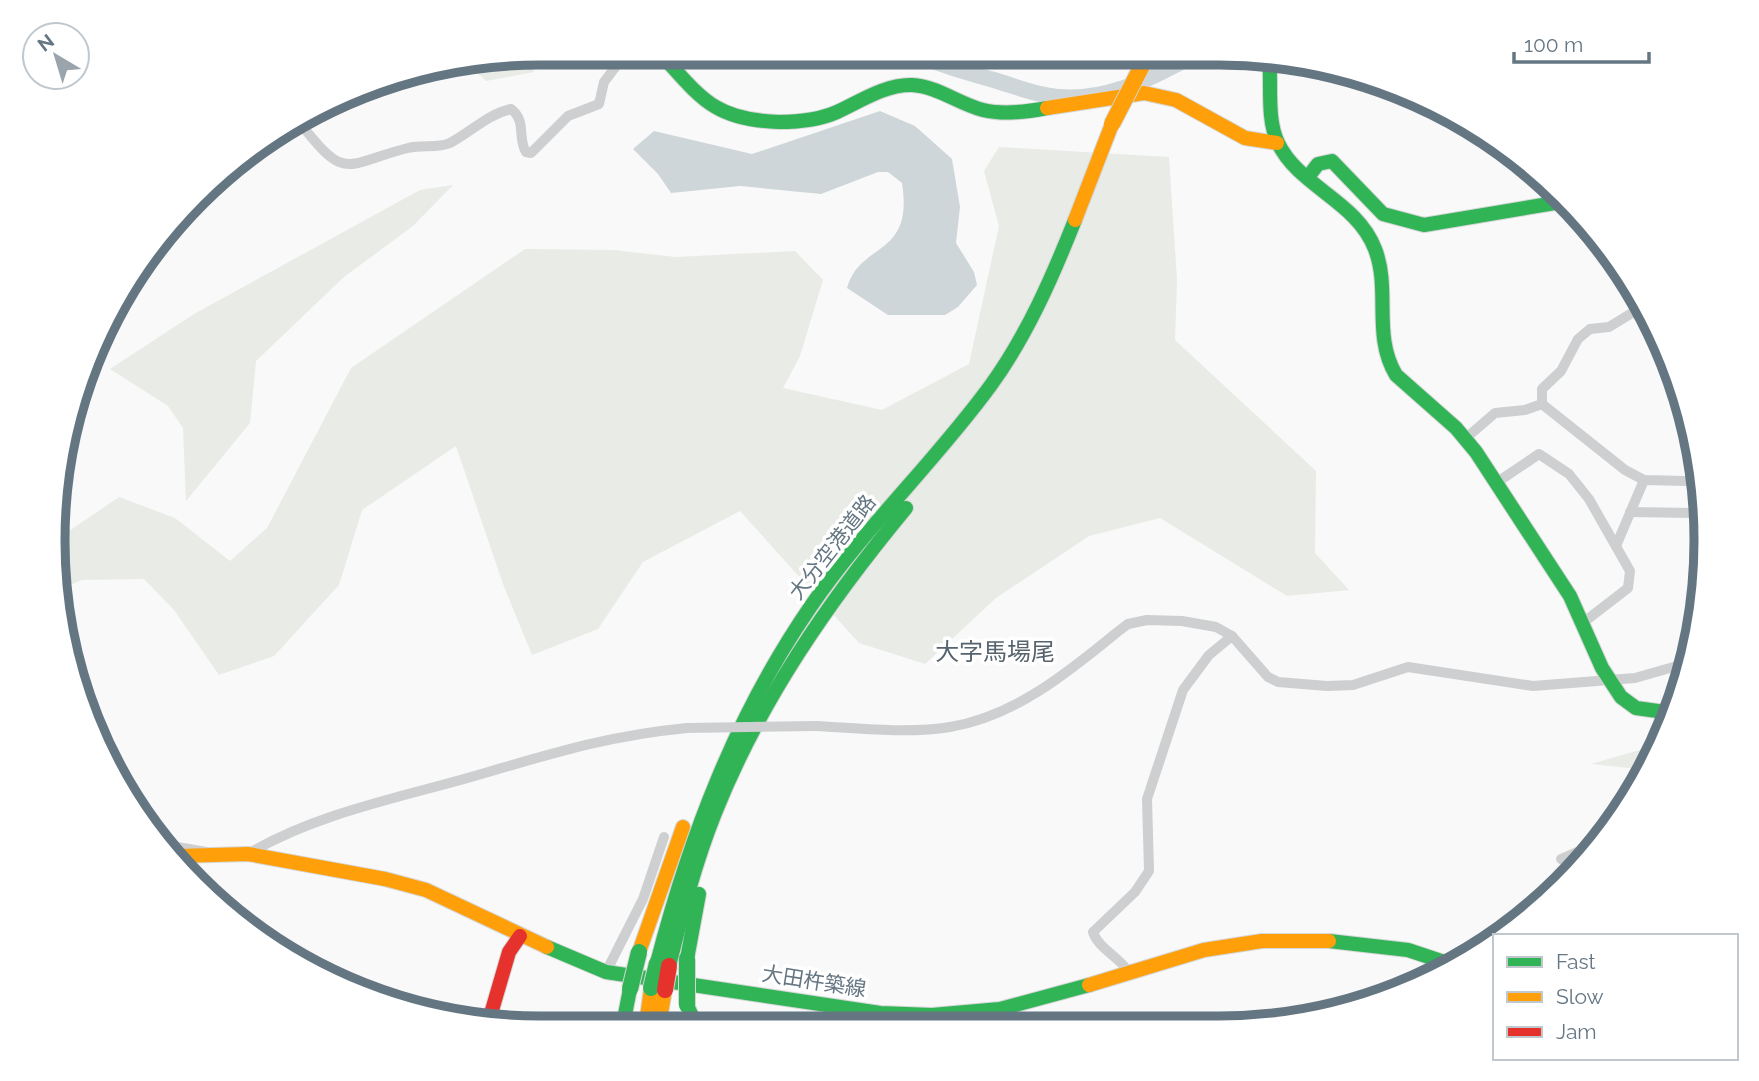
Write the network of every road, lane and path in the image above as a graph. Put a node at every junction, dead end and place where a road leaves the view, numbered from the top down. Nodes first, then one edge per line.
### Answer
1 (617, 65) edge
2 (671, 65) edge
3 (1142, 65) edge
4 (1272, 68) edge
5 (1112, 124) junction
6 (304, 128) edge
7 (1277, 143) junction
8 (1308, 177) junction
9 (1554, 204) edge
10 (1635, 311) edge
11 (1542, 404) junction
12 (1466, 438) junction
13 (1690, 479) edge
14 (1644, 480) junction
15 (1496, 483) junction
16 (1630, 512) junction
17 (1693, 513) dead end
18 (1616, 546) junction
19 (808, 610) junction
20 (1584, 622) junction
21 (1232, 636) junction
22 (1677, 666) edge
23 (1606, 678) junction
24 (1662, 711) edge
25 (757, 719) junction
26 (664, 837) dead end
27 (176, 845) edge
28 (1578, 852) edge
29 (211, 853) junction
30 (248, 854) junction
31 (184, 855) edge
32 (1561, 859) dead end
33 (520, 936) junction
34 (1441, 961) edge
35 (663, 964) junction
36 (1128, 971) junction
37 (606, 972) junction
38 (658, 989) junction
39 (491, 1013) edge
40 (502, 1014) edge
41 (625, 1016) edge
42 (649, 1016) edge
43 (659, 1016) edge
44 (692, 1016) edge

1 - 6 street
2 - 7 main road
3 - 5 main road, 大分空港道路, bridge
4 - 7 main road
5 - 19 main road, 大分空港道路
5 - 25 main road, 大分空港道路
7 - 8 main road
8 - 9 main road
8 - 12 main road
10 - 11 street
11 - 12 street
11 - 14 street
12 - 15 main road
13 - 14 street
14 - 16 street
15 - 18 street
15 - 20 main road
16 - 17 street
16 - 18 street
18 - 20 street
19 - 35 main road, 大分空港道路
19 - 41 main road, bridge
20 - 23 main road
21 - 23 street
21 - 30 street, bridge
21 - 36 street
22 - 23 street
23 - 24 main road
25 - 35 main road, 大分空港道路
25 - 44 main road, bridge
26 - 37 street
27 - 29 street
28 - 32 street
29 - 30 main road, 大田杵築線
29 - 31 main road, 大田杵築線
30 - 33 main road, 大田杵築線
33 - 37 main road, 大田杵築線
33 - 39 main road
33 - 40 main road
34 - 36 main road, 大田杵築線
35 - 38 main road, 大分空港道路, bridge
36 - 37 main road, 大田杵築線
38 - 42 main road, 大分空港道路
38 - 43 main road, 大分空港道路

